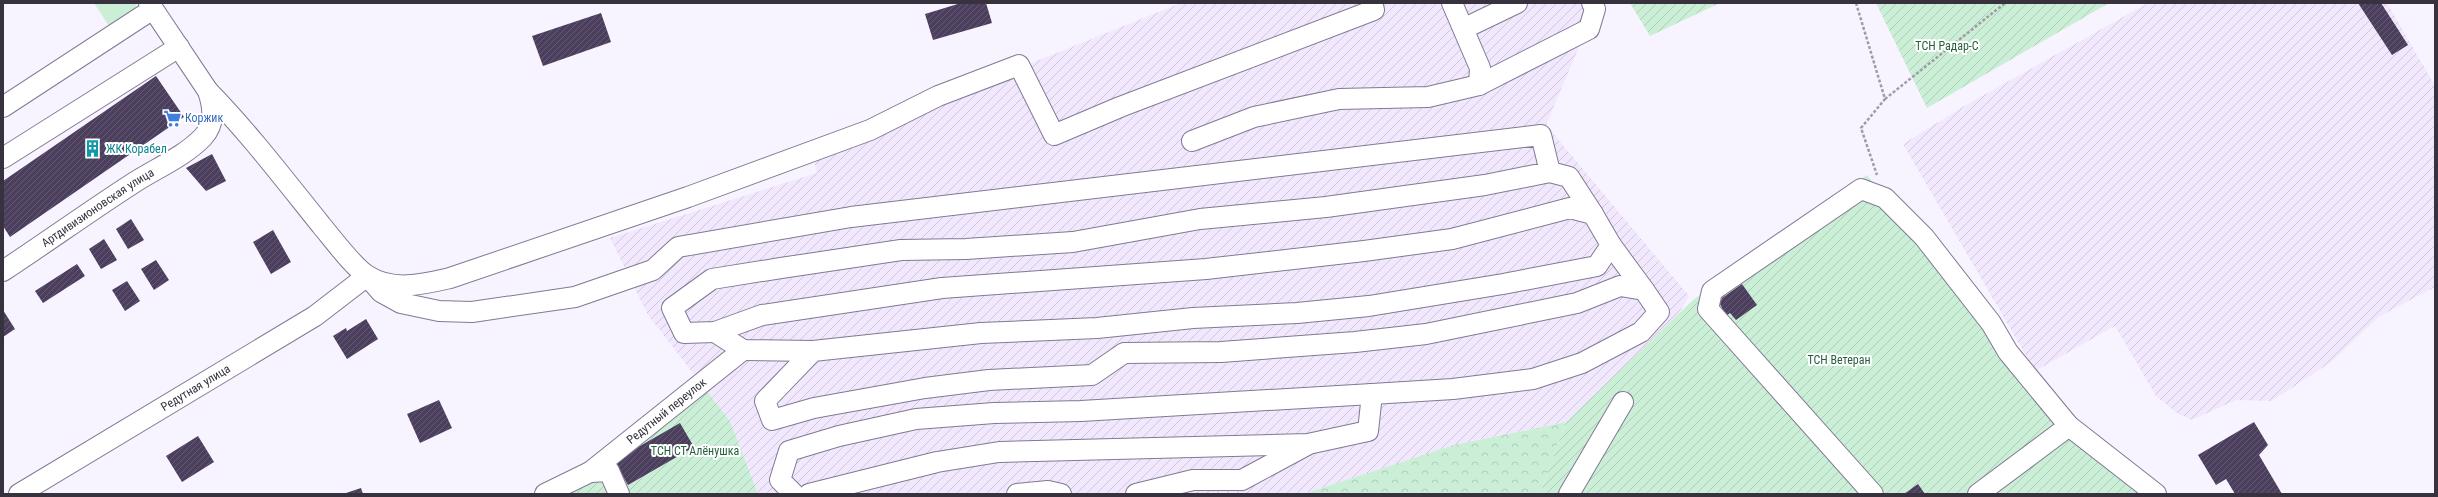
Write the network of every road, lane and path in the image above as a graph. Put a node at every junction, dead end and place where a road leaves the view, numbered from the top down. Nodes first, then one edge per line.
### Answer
1 (1372, 3) edge
2 (1452, 3) edge
3 (1517, 3) edge
4 (1592, 3) edge
5 (1856, 3) edge
6 (2005, 3) edge
7 (151, 6) edge
8 (1465, 28) junction
9 (179, 47) junction
10 (1480, 77) junction
11 (208, 91) junction
12 (1885, 99) junction
13 (3, 107) edge
14 (234, 117) junction
15 (204, 136) junction
16 (1192, 141) dead end
17 (3, 158) edge
18 (1550, 172) junction
19 (1885, 198) junction
20 (1593, 214) junction
21 (1611, 245) junction
22 (3, 271) edge
23 (367, 276) junction
24 (1644, 290) junction
25 (1097, 328) junction
26 (715, 332) junction
27 (742, 350) junction
28 (813, 352) junction
29 (1124, 353) junction
30 (1372, 394) junction
31 (1623, 402) dead end
32 (2069, 426) junction
33 (1308, 444) junction
34 (590, 472) junction
35 (19, 494) edge
36 (545, 494) edge
37 (619, 494) edge
38 (794, 494) edge
39 (809, 494) edge
40 (1017, 494) edge
41 (1061, 494) edge
42 (1136, 494) edge
43 (1569, 494) edge
44 (1873, 494) edge
45 (1978, 494) edge
46 (2156, 494) edge

1 - 23 street
2 - 8 street
3 - 8 street
4 - 10 street
5 - 12 path
6 - 12 path
7 - 9 street, Артдивизионовская улица
7 - 13 street
8 - 10 street
9 - 11 street, Артдивизионовская улица
9 - 17 street
10 - 16 street
11 - 14 street
11 - 15 street, Артдивизионовская улица
12 - 19 path
14 - 15 street
14 - 23 street
15 - 22 street, Артдивизионовская улица
18 - 20 street
18 - 23 street
18 - 26 street
19 - 32 street
19 - 44 street
20 - 21 street
20 - 26 street
21 - 24 street
21 - 25 street
23 - 35 street, Редутная улица
24 - 29 street
24 - 30 street
25 - 28 street
25 - 29 street
26 - 27 street
27 - 28 street
27 - 34 street, Редутный переулок
28 - 29 street
30 - 33 street
30 - 38 street
31 - 43 street
32 - 45 street
32 - 46 street
33 - 39 street
33 - 42 street
34 - 36 street
34 - 37 street
40 - 41 street

